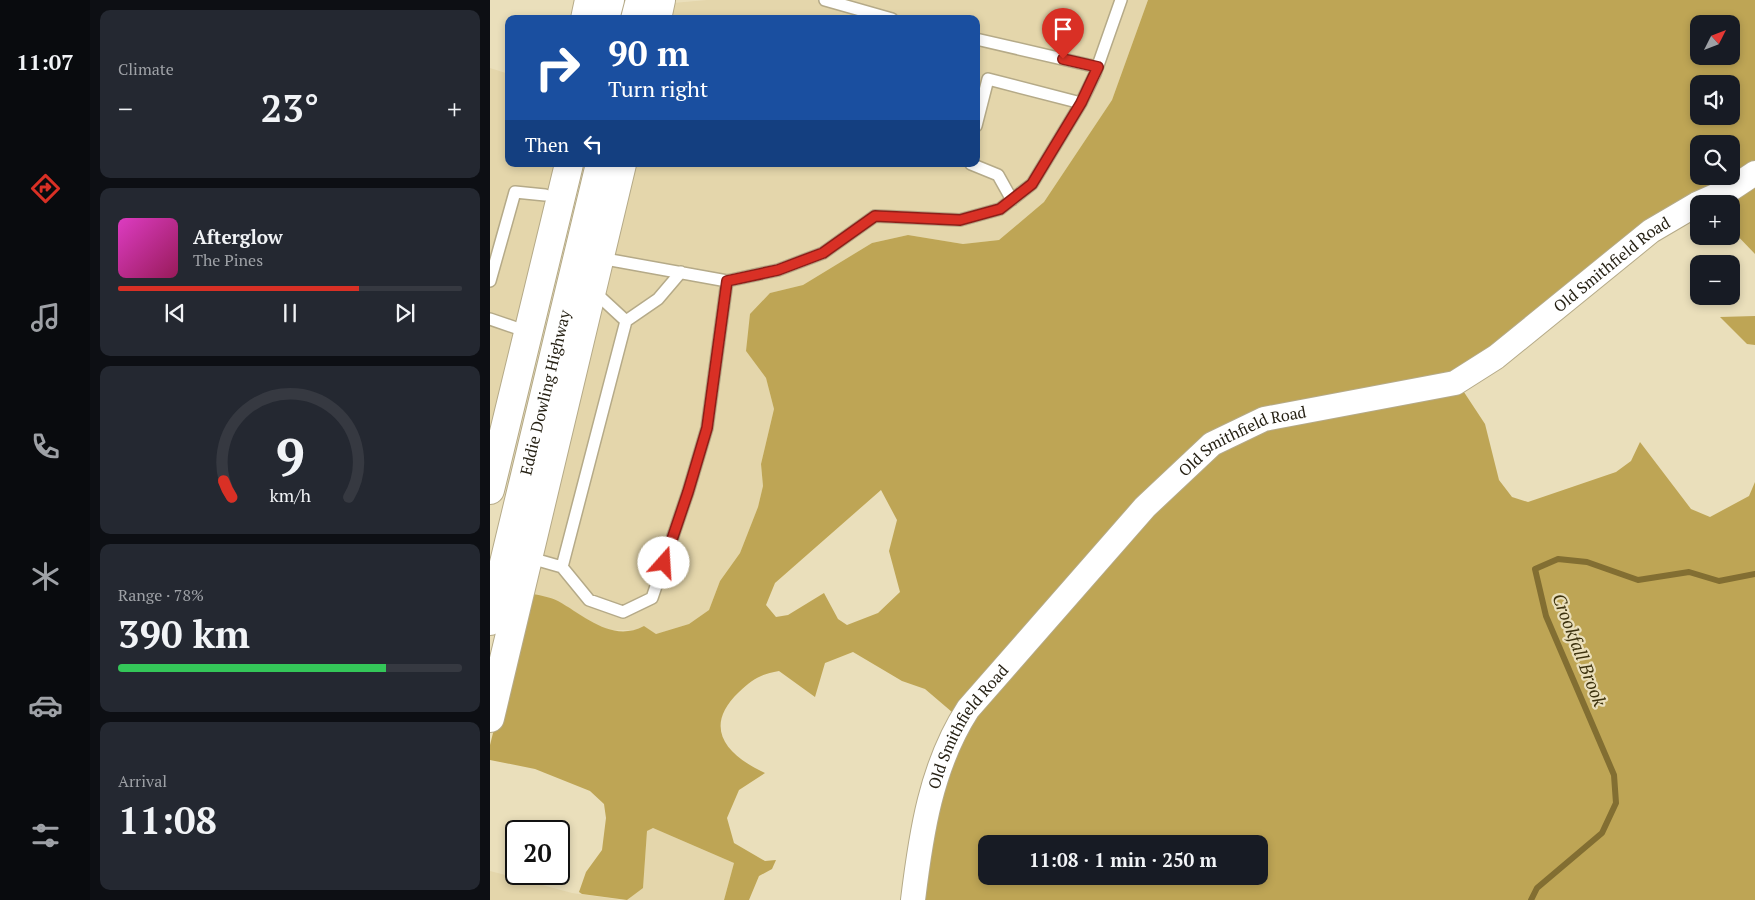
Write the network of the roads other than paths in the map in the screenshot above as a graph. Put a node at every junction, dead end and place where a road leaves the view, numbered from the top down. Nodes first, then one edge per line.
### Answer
1 (589, 0) edge
2 (610, 0) edge
3 (640, 0) edge
4 (662, 0) edge
5 (825, 0) edge
6 (1121, 0) edge
7 (586, 15) edge
8 (606, 15) edge
9 (636, 15) edge
10 (658, 15) edge
11 (878, 15) edge
12 (980, 40) edge
13 (1098, 67) junction
14 (1081, 103) junction
15 (980, 110) edge
16 (550, 167) edge
17 (568, 167) edge
18 (599, 167) edge
19 (621, 167) edge
20 (979, 167) edge
21 (1755, 174) edge
22 (545, 195) junction
23 (1012, 200) junction
24 (600, 258) junction
25 (681, 272) junction
26 (490, 281) edge
27 (727, 281) junction
28 (590, 296) junction
29 (490, 319) edge
30 (626, 321) junction
31 (525, 331) junction
32 (521, 361) junction
33 (490, 490) edge
34 (527, 556) junction
35 (562, 567) junction
36 (490, 621) edge
37 (490, 718) edge
38 (912, 900) edge

1 - 7 highway
2 - 8 highway
3 - 9 highway
4 - 10 highway
5 - 11 lane
6 - 13 lane
12 - 13 lane
13 - 14 lane
14 - 15 lane
14 - 23 lane
16 - 22 highway
17 - 32 highway, Eddie Dowling Highway
18 - 36 highway, Eddie Dowling Highway
19 - 24 highway
20 - 23 lane
21 - 38 street, Old Smithfield Road
22 - 26 lane
22 - 31 highway
23 - 27 lane
24 - 25 lane
24 - 28 highway
25 - 27 lane
25 - 30 lane
27 - 35 lane
28 - 30 lane
28 - 34 highway
29 - 31 lane
30 - 35 lane
31 - 32 highway
32 - 33 highway, Eddie Dowling Highway
34 - 35 lane
34 - 37 highway

